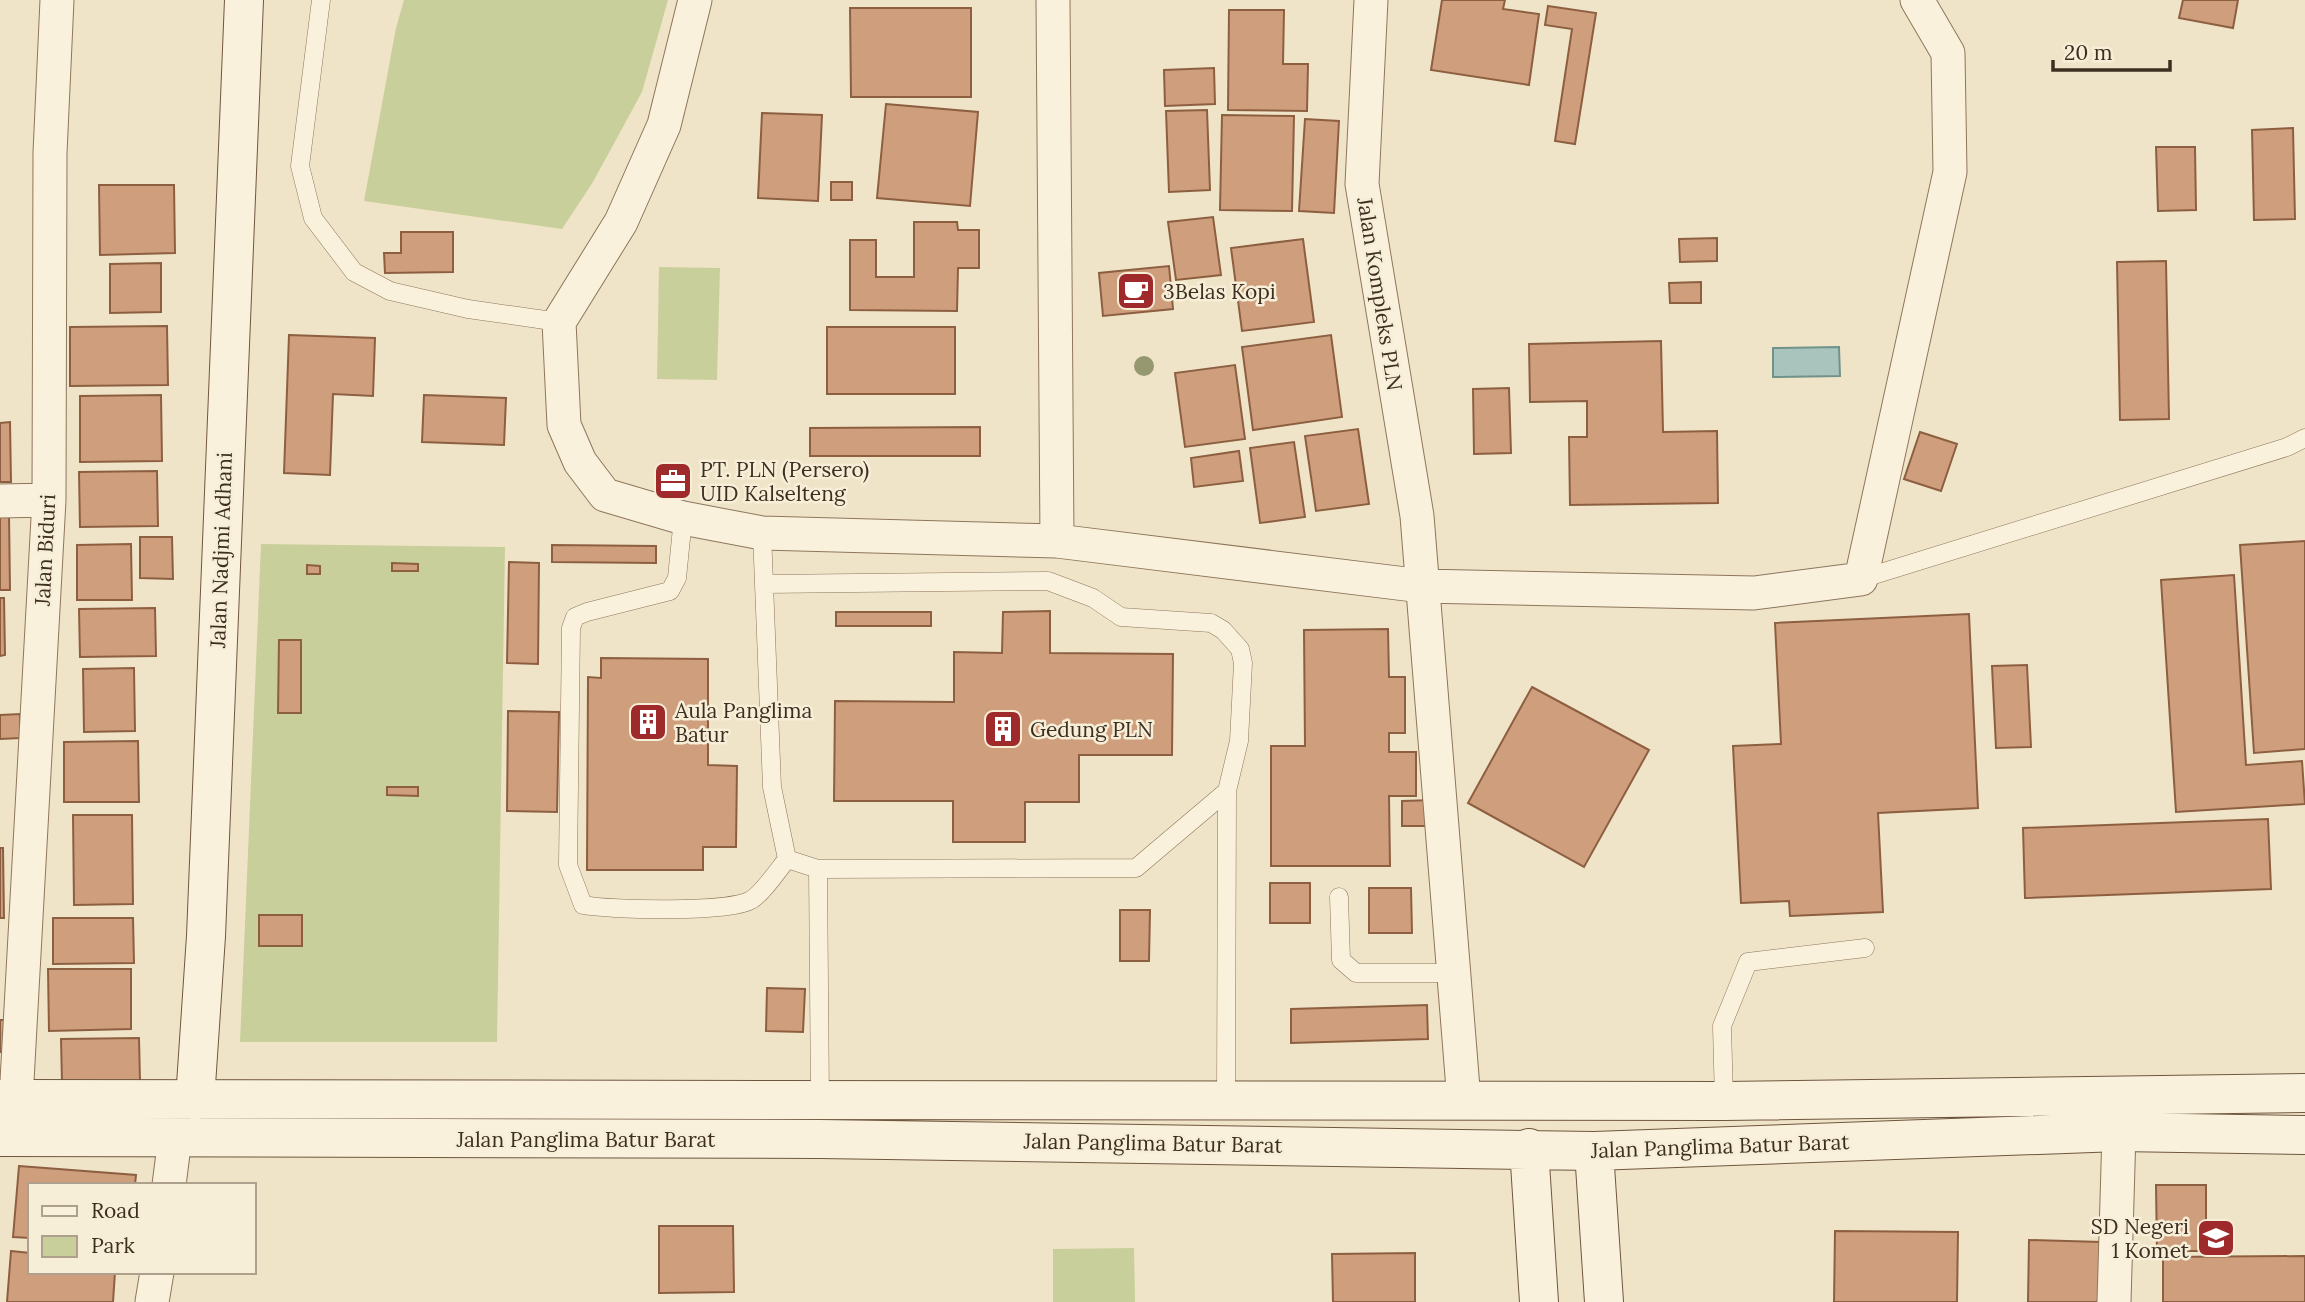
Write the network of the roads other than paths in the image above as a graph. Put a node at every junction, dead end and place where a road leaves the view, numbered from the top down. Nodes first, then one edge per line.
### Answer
1 (57, 0) edge
2 (244, 0) edge
3 (321, 0) edge
4 (695, 0) edge
5 (1053, 0) edge
6 (1371, 0) edge
7 (1917, 0) edge
8 (559, 322) junction
9 (2305, 438) edge
10 (48, 500) junction
11 (0, 501) edge
12 (683, 518) junction
13 (762, 533) junction
14 (1057, 541) junction
15 (1861, 579) junction
16 (764, 584) junction
17 (1422, 586) junction
18 (1227, 791) junction
19 (788, 859) junction
20 (818, 869) junction
21 (1339, 897) dead end
22 (1864, 948) dead end
23 (1453, 972) junction
24 (2305, 1093) edge
25 (8, 1099) edge
26 (195, 1100) junction
27 (470, 1100) junction
28 (820, 1101) junction
29 (1226, 1101) junction
30 (1464, 1101) junction
31 (1724, 1101) junction
32 (2119, 1132) junction
33 (2305, 1135) edge
34 (175, 1138) junction
35 (820, 1139) junction
36 (468, 1140) junction
37 (0, 1144) edge
38 (1529, 1147) junction
39 (1594, 1151) junction
40 (169, 1183) edge
41 (157, 1274) edge
42 (152, 1302) edge
43 (1539, 1302) edge
44 (1604, 1302) edge
45 (2114, 1302) edge

1 - 10 street, Jalan Biduri
2 - 26 main road, Jalan Nadjmi Adhani
3 - 8 lane
4 - 8 street
5 - 14 street
6 - 17 street, Jalan Kompleks PLN
7 - 15 street
8 - 12 street
9 - 15 lane
10 - 11 street
10 - 25 street, Jalan Biduri
12 - 13 street
12 - 19 lane
13 - 14 street
13 - 16 lane
14 - 17 street
15 - 17 street
16 - 18 lane
16 - 19 lane
17 - 23 street, Jalan Kompleks PLN
18 - 20 lane
18 - 29 lane
19 - 20 lane
20 - 28 lane
21 - 23 lane
22 - 31 lane
23 - 30 street, Jalan Kompleks PLN
24 - 31 main road, Jalan Panglima Batur Barat
25 - 26 main road, Jalan Panglima Batur Barat
26 - 27 main road, Jalan Panglima Batur Barat
27 - 28 main road, Jalan Panglima Batur Barat
27 - 36 main road
28 - 29 main road, Jalan Panglima Batur Barat
28 - 35 main road
29 - 30 main road, Jalan Panglima Batur Barat
30 - 31 main road, Jalan Panglima Batur Barat
32 - 33 main road, Jalan Panglima Batur Barat
32 - 39 main road, Jalan Panglima Batur Barat
32 - 45 street
34 - 36 main road, Jalan Panglima Batur Barat
34 - 37 main road, Jalan Panglima Batur Barat
34 - 40 street
35 - 36 main road, Jalan Panglima Batur Barat
35 - 38 main road, Jalan Panglima Batur Barat
38 - 39 main road, Jalan Panglima Batur Barat
38 - 43 main road
39 - 44 main road
41 - 42 street

